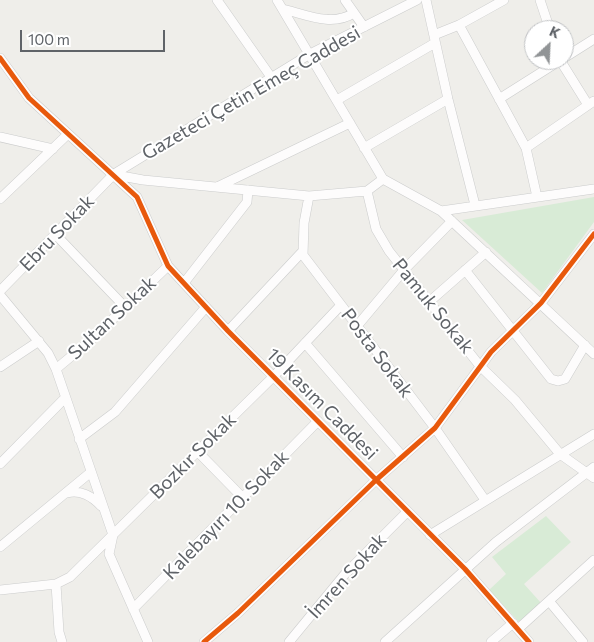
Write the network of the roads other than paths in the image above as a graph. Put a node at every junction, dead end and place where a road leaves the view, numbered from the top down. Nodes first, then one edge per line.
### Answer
1 (218, 0) edge
2 (277, 0) edge
3 (345, 0) edge
4 (417, 0) edge
5 (426, 0) edge
6 (504, 0) edge
7 (540, 0) edge
8 (283, 9) junction
9 (354, 13) junction
10 (547, 20) edge
11 (459, 25) junction
12 (364, 26) junction
13 (435, 39) junction
14 (594, 40) edge
15 (574, 53) edge
16 (310, 54) junction
17 (0, 58) edge
18 (547, 70) edge
19 (567, 70) edge
20 (271, 77) junction
21 (337, 100) junction
22 (448, 100) junction
23 (499, 100) junction
24 (591, 103) edge
25 (350, 123) junction
26 (67, 135) junction
27 (0, 137) edge
28 (364, 148) junction
29 (526, 148) junction
30 (54, 149) junction
31 (114, 174) junction
32 (383, 178) junction
33 (149, 181) junction
34 (218, 187) junction
35 (594, 189) edge
36 (248, 190) junction
37 (367, 191) junction
38 (310, 196) junction
39 (537, 197) junction
40 (0, 199) edge
41 (140, 201) junction
42 (475, 205) junction
43 (441, 211) junction
44 (452, 221) junction
45 (55, 234) junction
46 (594, 234) edge
47 (591, 245) edge
48 (302, 252) junction
49 (486, 252) junction
50 (168, 266) junction
51 (404, 270) junction
52 (465, 270) junction
53 (184, 283) junction
54 (0, 293) edge
55 (429, 302) junction
56 (541, 304) junction
57 (341, 305) junction
58 (124, 306) junction
59 (206, 307) junction
60 (357, 326) junction
61 (513, 330) junction
62 (228, 331) junction
63 (39, 341) junction
64 (305, 343) junction
65 (585, 345) junction
66 (594, 354) edge
67 (480, 366) junction
68 (0, 367) edge
69 (56, 369) junction
70 (273, 377) junction
71 (65, 398) junction
72 (318, 421) junction
73 (435, 428) junction
74 (594, 434) edge
75 (79, 439) junction
76 (196, 451) junction
77 (560, 454) junction
78 (403, 458) junction
79 (0, 464) edge
80 (91, 472) junction
81 (592, 473) edge
82 (376, 480) junction
83 (64, 494) junction
84 (244, 499) junction
85 (485, 500) junction
86 (104, 510) junction
87 (407, 512) junction
88 (113, 535) junction
89 (430, 535) junction
90 (0, 547) edge
91 (594, 560) edge
92 (465, 569) junction
93 (56, 584) junction
94 (0, 590) edge
95 (549, 601) junction
96 (133, 609) junction
97 (516, 626) junction
98 (62, 642) edge
99 (148, 642) edge
100 (204, 642) edge
101 (289, 642) edge
102 (385, 642) edge
103 (491, 642) edge
104 (529, 642) edge
105 (583, 642) edge

1 - 20 street
2 - 8 street
3 - 9 street
4 - 12 street, Gazeteci Çetin Emeç Caddesi
5 - 13 street
6 - 11 street
7 - 10 street
8 - 9 street
8 - 16 street
9 - 12 street
11 - 13 street
11 - 23 street
12 - 16 street, Gazeteci Çetin Emeç Caddesi
13 - 21 street
13 - 22 street
14 - 15 street
16 - 20 street, Gazeteci Çetin Emeç Caddesi
16 - 21 street
17 - 26 street, 19 Kasım Caddesi
18 - 23 street
19 - 24 street
20 - 31 street, Gazeteci Çetin Emeç Caddesi
21 - 25 street
22 - 28 street
22 - 42 street
23 - 29 street
24 - 29 street
25 - 28 street
25 - 34 street
26 - 30 street
26 - 31 street, 19 Kasım Caddesi
27 - 30 street
28 - 32 street
29 - 39 street
30 - 40 street
31 - 33 street
31 - 41 street, 19 Kasım Caddesi
31 - 45 street, Ebru Sokak
32 - 37 street
32 - 43 street
33 - 34 street
33 - 41 street
34 - 36 street
35 - 39 street
36 - 38 street
36 - 53 street
37 - 38 street
37 - 51 street, Pamuk Sokak
38 - 48 street
39 - 42 street
41 - 50 street, 19 Kasım Caddesi
42 - 43 street
43 - 44 street
44 - 49 street
44 - 51 street
45 - 54 street, Ebru Sokak
45 - 58 street
46 - 47 street
47 - 56 street
48 - 57 street, Posta Sokak
48 - 62 street
49 - 52 street
49 - 56 street
50 - 53 street, 19 Kasım Caddesi
50 - 58 street, Sultan Sokak
51 - 55 street, Pamuk Sokak
51 - 60 street
52 - 55 street
52 - 61 street
53 - 59 street, 19 Kasım Caddesi
54 - 63 street
55 - 67 street, Pamuk Sokak
56 - 61 street
56 - 65 street
57 - 60 street, Posta Sokak
57 - 64 street, Bozkır Sokak
58 - 69 street, Sultan Sokak
59 - 62 street, 19 Kasım Caddesi
59 - 75 street
60 - 73 street, Posta Sokak
61 - 65 street
61 - 67 street
62 - 70 street, 19 Kasım Caddesi
63 - 68 street
63 - 69 street
64 - 70 street, Bozkır Sokak
64 - 78 street
65 - 66 street
67 - 73 street
67 - 77 street, Pamuk Sokak
69 - 71 street
70 - 72 street, 19 Kasım Caddesi
70 - 76 street, Bozkır Sokak
71 - 75 street
71 - 79 street
72 - 82 street, 19 Kasım Caddesi
72 - 84 street, Kalebayırı 10. Sokak
73 - 78 street
73 - 85 street, Posta Sokak
74 - 77 street
75 - 80 street
76 - 84 street
76 - 88 street, Bozkır Sokak
77 - 81 street, Pamuk Sokak
77 - 85 street
78 - 82 street
80 - 83 street
80 - 86 street
81 - 92 street
82 - 87 street, 19 Kasım Caddesi
82 - 100 street
83 - 86 street
83 - 90 street
84 - 96 street, Kalebayırı 10. Sokak
85 - 89 street
86 - 88 street
87 - 89 street, 19 Kasım Caddesi
87 - 101 street, İmren Sokak
88 - 93 street, Bozkır Sokak
88 - 96 street
89 - 92 street, 19 Kasım Caddesi
91 - 95 street
92 - 97 street, 19 Kasım Caddesi
92 - 102 street
93 - 94 street
93 - 98 street
95 - 97 street
95 - 105 street
96 - 99 street
97 - 103 street
97 - 104 street, 19 Kasım Caddesi

